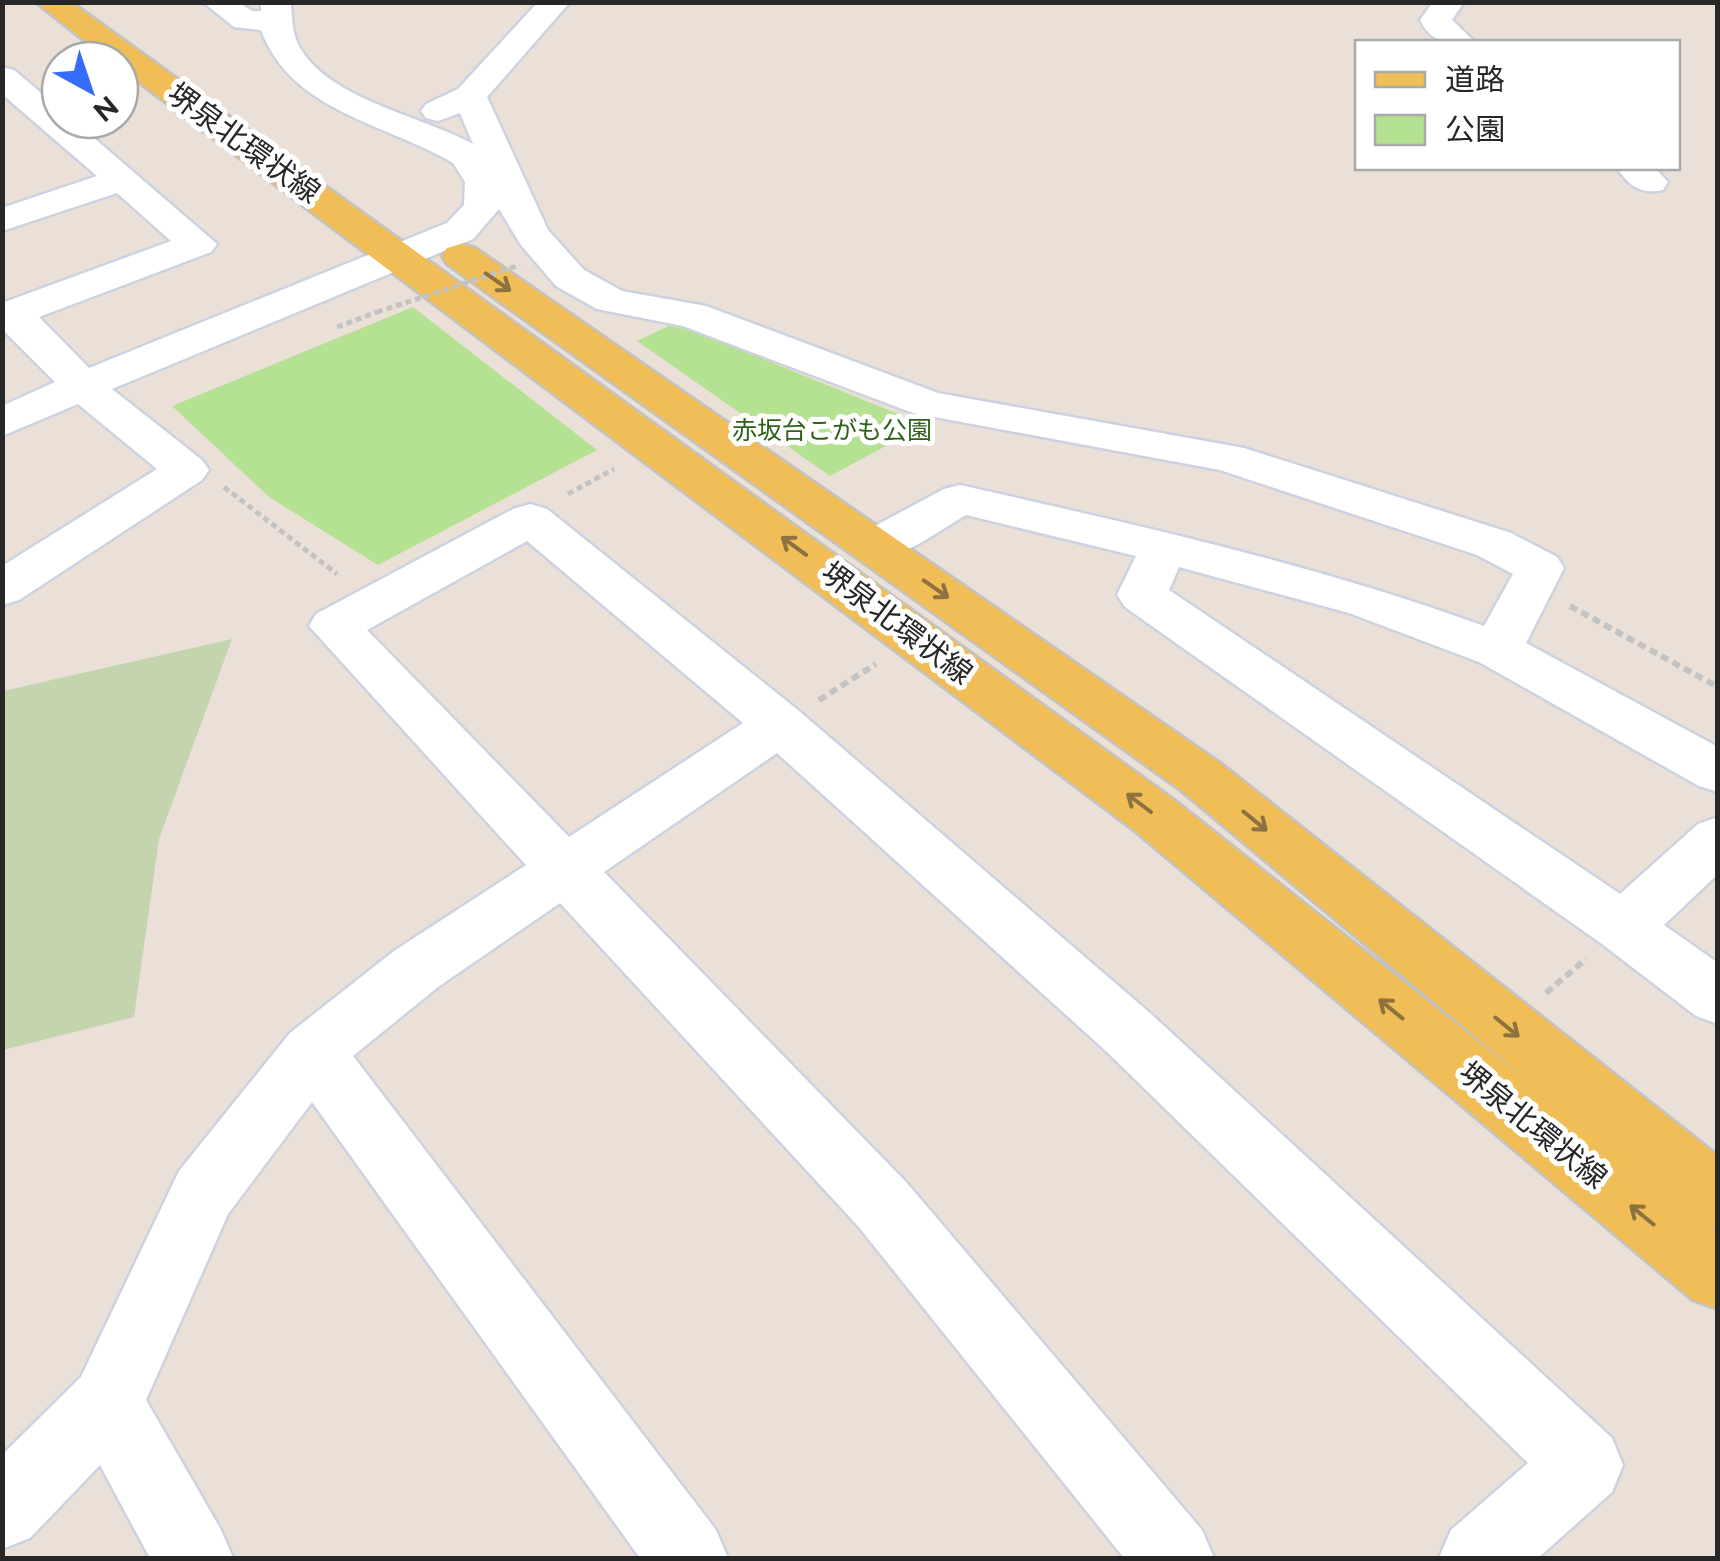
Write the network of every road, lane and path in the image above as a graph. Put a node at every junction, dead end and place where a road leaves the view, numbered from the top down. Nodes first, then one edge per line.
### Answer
1 (51, 2) edge
2 (104, 2) edge
3 (218, 2) edge
4 (555, 2) edge
5 (1449, 2) edge
6 (277, 12) edge
7 (1455, 40) edge
8 (2, 76) edge
9 (470, 96) junction
10 (40, 109) edge
11 (40, 113) edge
12 (2, 126) edge
13 (404, 126) junction
14 (78, 140) edge
15 (124, 178) junction
16 (2, 220) edge
17 (418, 248) junction
18 (520, 265) dead end
19 (377, 312) dead end
20 (7, 315) edge
21 (82, 386) junction
22 (2, 423) edge
23 (620, 466) dead end
24 (186, 470) junction
25 (530, 519) junction
26 (875, 546) junction
27 (1164, 547) junction
28 (1536, 578) junction
29 (2, 589) edge
30 (368, 608) junction
31 (1498, 650) junction
32 (879, 662) dead end
33 (1718, 687) edge
34 (780, 725) junction
35 (1718, 772) edge
36 (1718, 839) edge
37 (564, 869) junction
38 (1623, 926) junction
39 (1718, 998) edge
40 (312, 1052) junction
41 (1718, 1198) edge
42 (1718, 1276) edge
43 (107, 1403) junction
44 (2, 1510) edge
45 (193, 1558) edge
46 (688, 1558) edge
47 (1174, 1558) edge
48 (1480, 1558) edge

1 - 17 main road, 堺泉北環状線
2 - 17 main road, 堺泉北環状線
3 - 6 street
4 - 9 street
5 - 7 street
6 - 13 street
8 - 10 street
9 - 13 street
9 - 28 street
11 - 12 street
13 - 17 street
14 - 15 street
15 - 16 street
15 - 20 street
17 - 21 street
17 -> 26 main road, 堺泉北環状線
42 -> 17 main road, 堺泉北環状線
18 - 19 path, bridge
20 - 21 street
21 - 22 street
21 - 24 street
23 - 25 path
24 - 29 street
24 - 30 path
25 - 30 street
25 - 34 street
26 - 27 street
26 -> 41 main road, 堺泉北環状線
27 - 31 street
27 - 38 street
28 - 31 street
28 - 33 path
30 - 37 street
31 - 35 street
32 - 34 path
34 - 37 street
34 - 48 street
36 - 38 street
37 - 40 street
37 - 47 street
38 - 39 street
40 - 43 street
40 - 46 street
43 - 44 street
43 - 45 street

